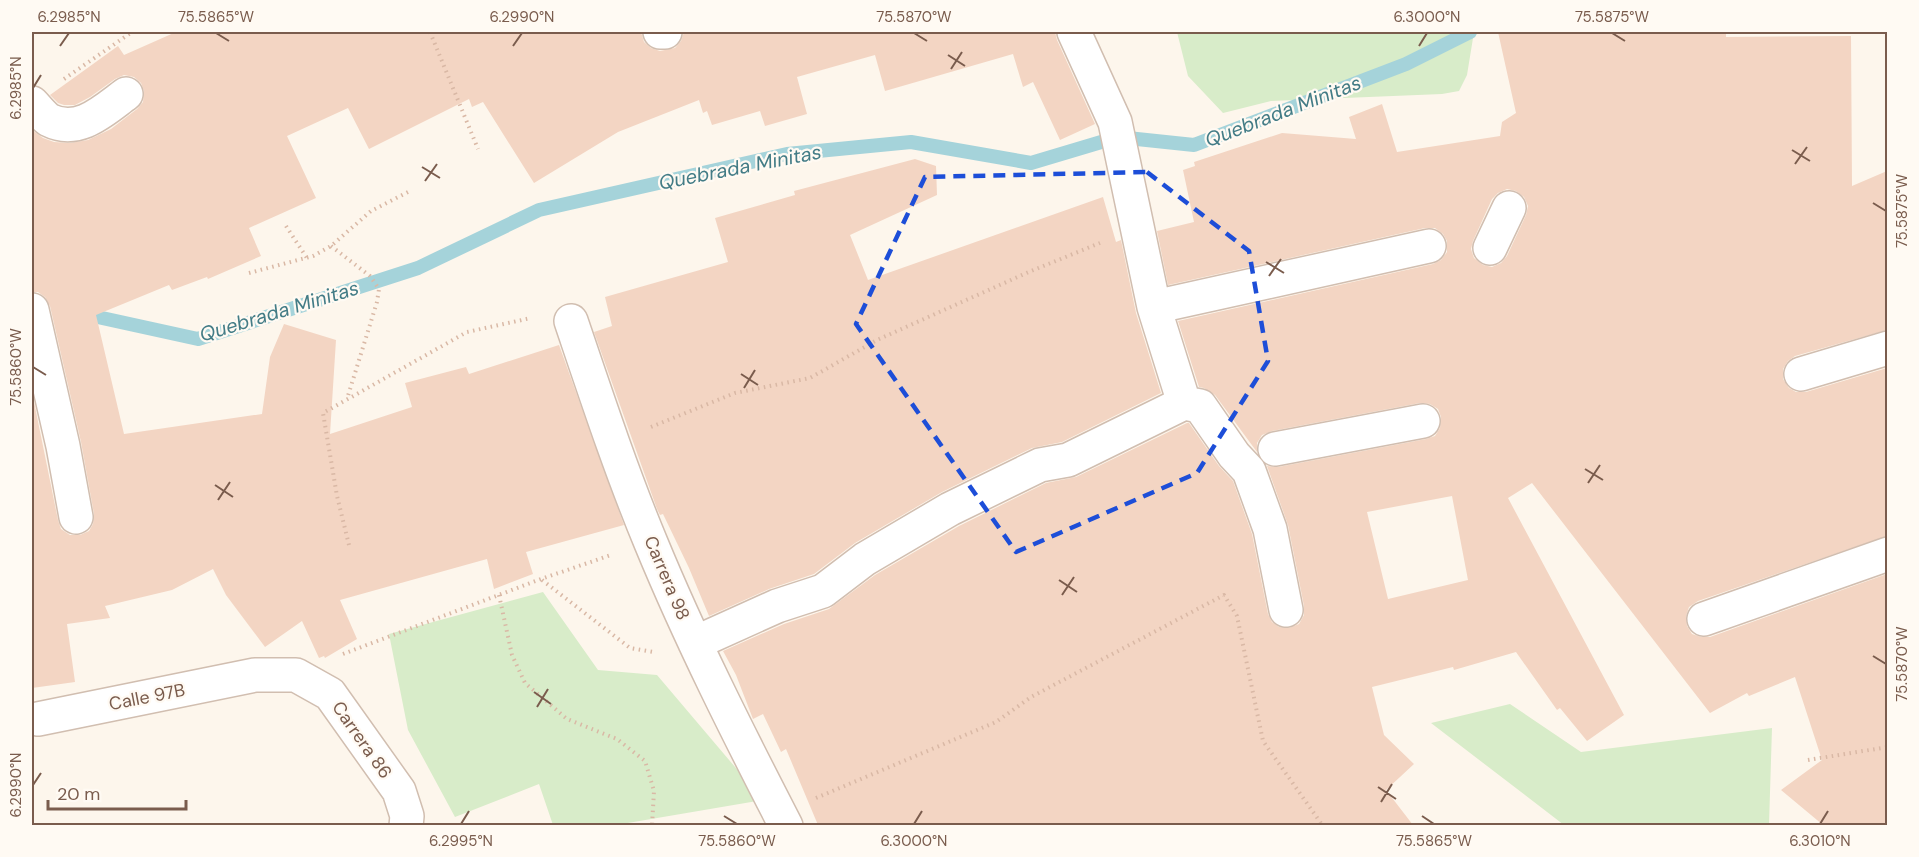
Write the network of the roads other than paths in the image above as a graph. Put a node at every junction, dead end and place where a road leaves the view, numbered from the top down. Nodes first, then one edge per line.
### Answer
1 (660, 32) edge
2 (665, 32) edge
3 (1074, 32) edge
4 (126, 94) dead end
5 (32, 103) edge
6 (1509, 208) dead end
7 (1429, 246) dead end
8 (1490, 248) dead end
9 (1154, 308) junction
10 (32, 310) edge
11 (571, 321) road end
12 (1887, 348) edge
13 (1801, 374) dead end
14 (1184, 403) junction
15 (1423, 421) dead end
16 (1275, 449) dead end
17 (76, 517) dead end
18 (1887, 554) edge
19 (1286, 610) dead end
20 (1704, 620) dead end
21 (696, 646) junction
22 (255, 675) joint
23 (38, 718) dead end
24 (783, 819) edge
25 (406, 825) edge

1 - 2 street
3 - 9 street
4 - 5 street
6 - 8 street
7 - 9 street
9 - 14 street
10 - 17 street
11 - 21 street, Carrera 98
12 - 13 street
14 - 19 street
14 - 21 street
15 - 16 street
18 - 20 street
21 - 24 street, Carrera 98
22 - 23 street, Calle 97B
22 - 25 street, Carrera 86

